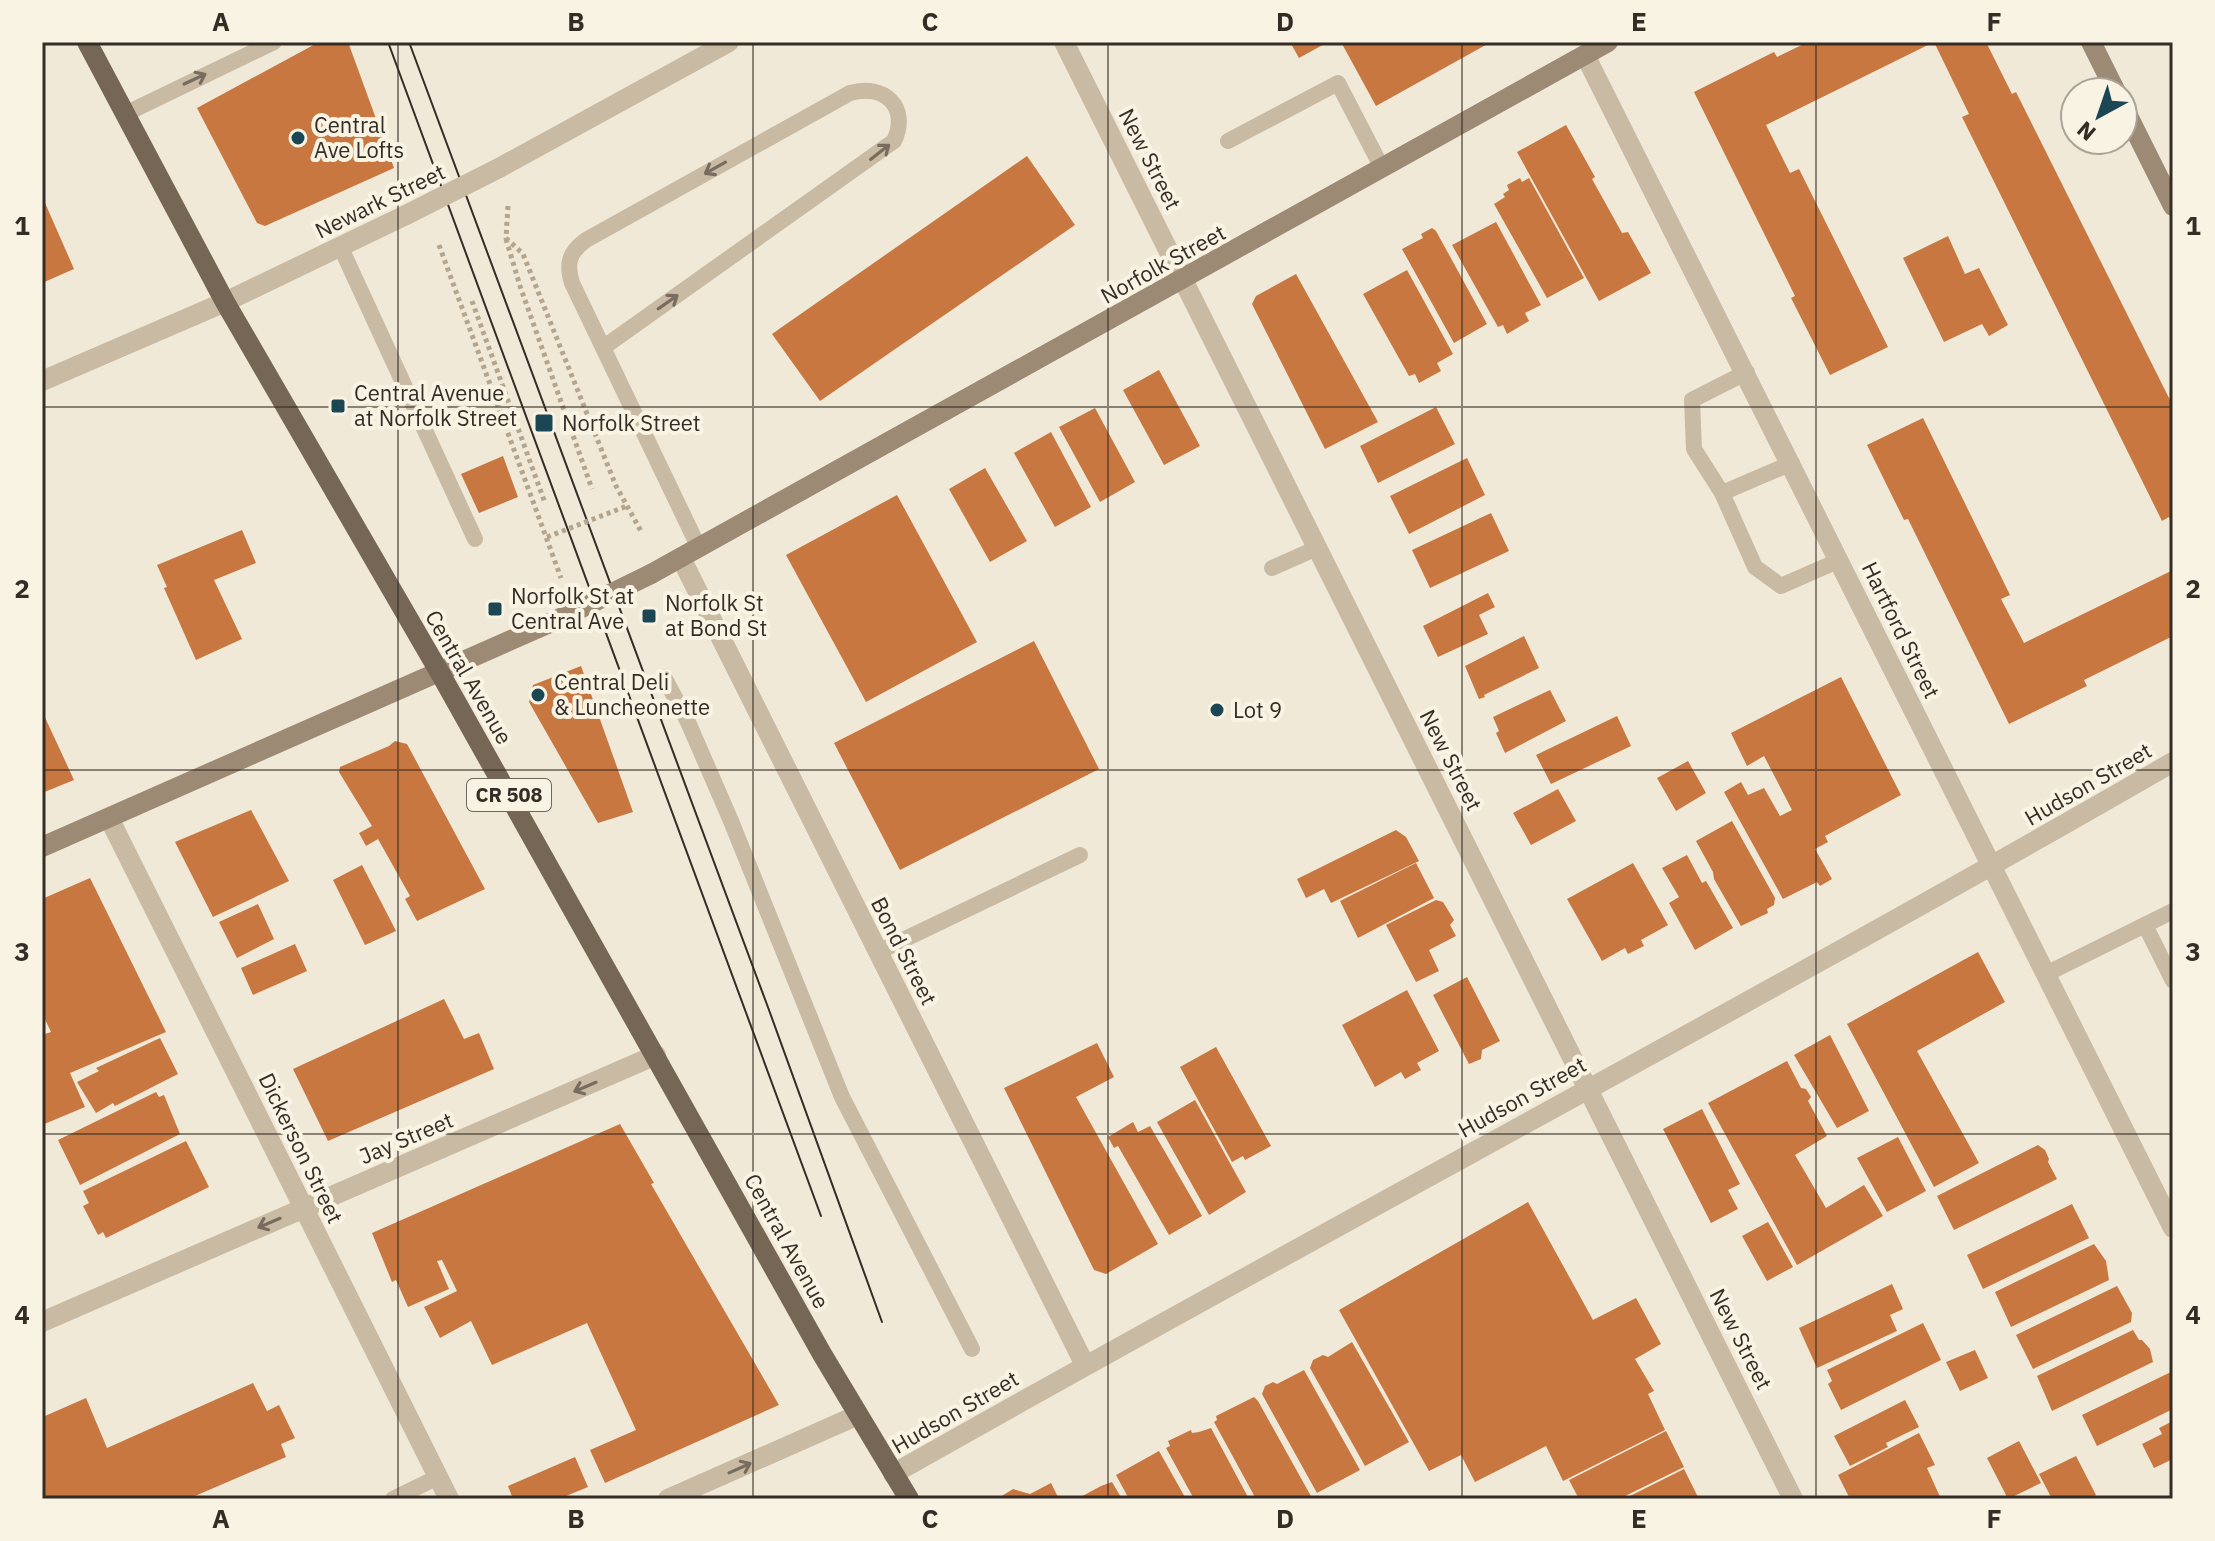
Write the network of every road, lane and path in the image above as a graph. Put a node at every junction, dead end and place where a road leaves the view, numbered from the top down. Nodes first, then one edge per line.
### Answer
1 (87, 42) edge
2 (274, 42) edge
3 (729, 42) edge
4 (1064, 42) edge
5 (1608, 42) edge
6 (2091, 42) edge
7 (1585, 55) junction
8 (2108, 76) edge
9 (125, 114) junction
10 (2139, 138) edge
11 (1228, 141) dead end
12 (1382, 168) junction
13 (508, 206) dead end
14 (2173, 206) edge
15 (506, 238) junction
16 (439, 245) dead end
17 (341, 248) junction
18 (1184, 280) junction
19 (472, 301) dead end
20 (225, 302) junction
21 (604, 347) junction
22 (1747, 372) junction
23 (42, 381) edge
24 (506, 395) junction
25 (496, 398) junction
26 (1792, 463) junction
27 (592, 489) dead end
28 (1722, 493) junction
29 (545, 503) dead end
30 (627, 506) junction
31 (642, 533) dead end
32 (547, 537) junction
33 (475, 539) dead end
34 (1317, 548) junction
35 (690, 553) junction
36 (1840, 560) junction
37 (1272, 568) dead end
38 (561, 578) dead end
39 (440, 673) junction
40 (664, 677) dead end
41 (2173, 762) edge
42 (109, 818) junction
43 (42, 847) edge
44 (1080, 855) dead end
45 (1992, 867) junction
46 (2173, 911) edge
47 (2145, 925) junction
48 (878, 952) junction
49 (2046, 974) junction
50 (2173, 981) edge
51 (656, 1055) junction
52 (1589, 1088) junction
53 (304, 1208) junction
54 (2173, 1228) edge
55 (42, 1322) edge
56 (972, 1349) dead end
57 (1085, 1365) junction
58 (858, 1415) junction
59 (893, 1474) junction
60 (438, 1477) junction
61 (393, 1499) edge
62 (449, 1499) edge
63 (668, 1499) edge
64 (909, 1499) edge
65 (1793, 1499) edge

1 - 9 main road, Central Avenue / CR 508
9 -> 2 lane
3 - 17 street, Newark Street, bridge
4 - 18 street, New Street
5 - 7 main road, Norfolk Street
6 - 8 main road
7 - 12 main road, Norfolk Street
7 - 22 street, Hartford Street
9 - 20 main road, Central Avenue / CR 508
10 - 14 main road
11 - 12 lane
12 - 18 main road, Norfolk Street
13 - 15 path
15 - 27 path
15 - 30 path
16 - 25 path
17 - 20 street, Newark Street
17 - 33 lane
18 - 34 street, New Street
18 - 35 main road, Norfolk Street
19 - 24 path
20 - 23 street, Newark Street
20 - 39 main road, Central Avenue / CR 508
21 -> 21 lane
21 - 35 lane
22 - 26 street, Hartford Street
22 - 28 lane
24 - 25 path
24 - 29 path
25 - 32 path
26 - 28 lane
26 - 36 street, Hartford Street
28 - 36 lane
30 - 31 path
30 - 32 path, bridge
32 - 38 path
34 - 37 lane
34 - 52 street, New Street
35 - 39 main road, Norfolk Street, bridge
35 - 48 street, Bond Street
36 - 45 street, Hartford Street
39 - 42 main road, Norfolk Street
39 - 51 main road, Central Avenue / CR 508
40 - 56 lane
41 - 45 street, Hudson Street
42 - 43 main road, Norfolk Street
42 - 53 street, Dickerson Street
44 - 48 lane
45 - 49 street, Hartford Street
45 - 52 street, Hudson Street
46 - 47 lane
47 - 49 lane
47 - 50 lane
48 - 57 street, Bond Street
49 - 54 street, Hartford Street
51 -> 53 street, Jay Street
51 - 58 main road, Central Avenue / CR 508
52 - 57 street, Hudson Street
52 - 65 street, New Street
53 -> 55 street, Jay Street
53 - 60 street, Dickerson Street
57 - 59 street, Hudson Street
58 - 59 main road, Central Avenue / CR 508
63 -> 58 street
59 - 64 main road, Central Avenue / CR 508
60 - 61 lane
60 - 62 street, Dickerson Street

